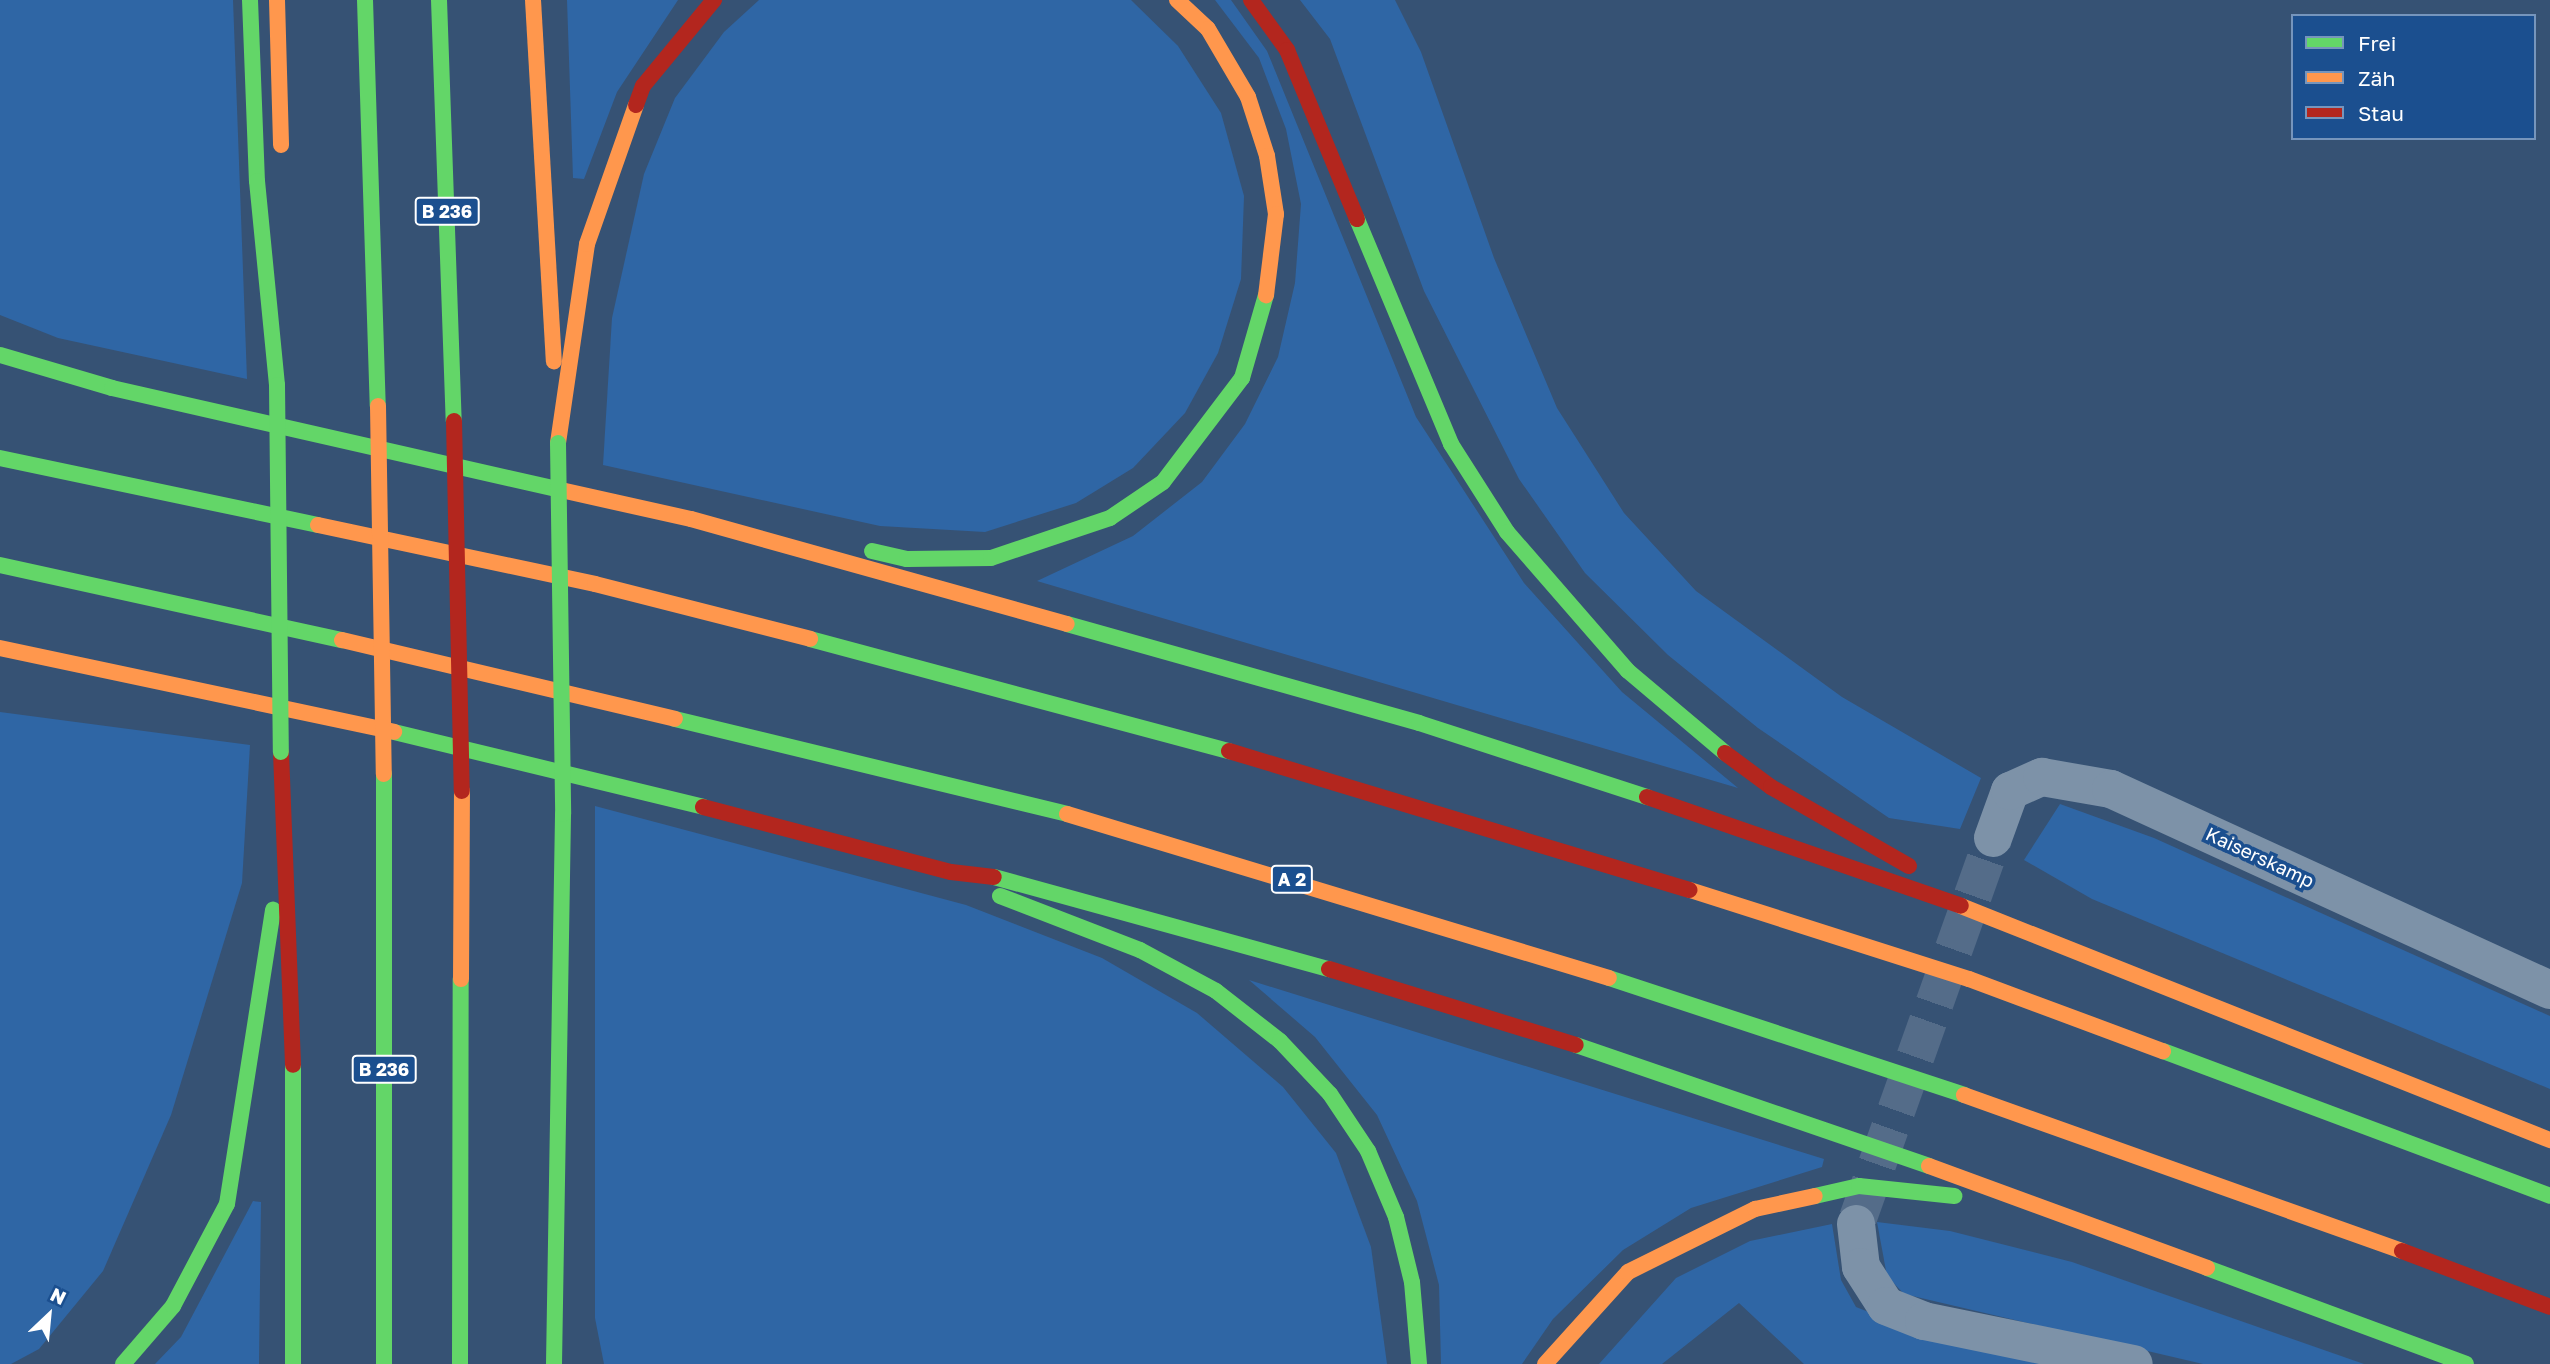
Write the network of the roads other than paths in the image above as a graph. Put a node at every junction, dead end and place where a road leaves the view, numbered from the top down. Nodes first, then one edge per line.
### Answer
1 (250, 0) edge
2 (277, 0) edge
3 (365, 0) edge
4 (439, 0) edge
5 (533, 0) edge
6 (714, 0) edge
7 (1177, 0) edge
8 (1251, 0) edge
9 (281, 170) dead end
10 (282, 238) dead end
11 (0, 355) edge
12 (0, 375) edge
13 (277, 385) junction
14 (112, 388) junction
15 (558, 443) junction
16 (0, 458) edge
17 (691, 519) junction
18 (0, 565) edge
19 (0, 648) edge
20 (0, 659) edge
21 (55, 659) junction
22 (282, 831) junction
23 (1993, 838) tunnel mouth
24 (951, 872) junction
25 (2018, 929) junction
26 (2550, 990) edge
27 (563, 1058) junction
28 (2550, 1140) edge
29 (576, 1179) dead end
30 (2550, 1196) edge
31 (1856, 1224) tunnel mouth
32 (2138, 1248) junction
33 (2550, 1307) edge
34 (123, 1364) edge
35 (293, 1364) edge
36 (384, 1364) edge
37 (460, 1364) edge
38 (554, 1364) edge
39 (1419, 1364) edge
40 (1545, 1364) edge
41 (2134, 1364) edge
42 (2466, 1364) edge

1 - 13 highway
2 - 9 highway
3 - 36 highway, B 236, bridge
4 - 37 highway, B 236, bridge
5 - 15 highway
6 - 15 highway
7 - 17 highway
8 - 25 highway
10 - 13 highway
11 - 14 highway
12 - 14 highway
13 - 22 highway, bridge
14 - 17 highway
15 - 27 highway, bridge
16 - 30 highway
17 - 25 highway
18 - 33 highway, A 2
19 - 21 highway
20 - 21 highway
21 - 24 highway
22 - 34 highway
22 - 35 highway
23 - 26 street, Kaiserskamp
24 - 32 highway
24 - 39 highway
25 - 28 highway
27 - 29 highway
27 - 38 highway
31 - 41 street
32 - 40 highway
32 - 42 highway

